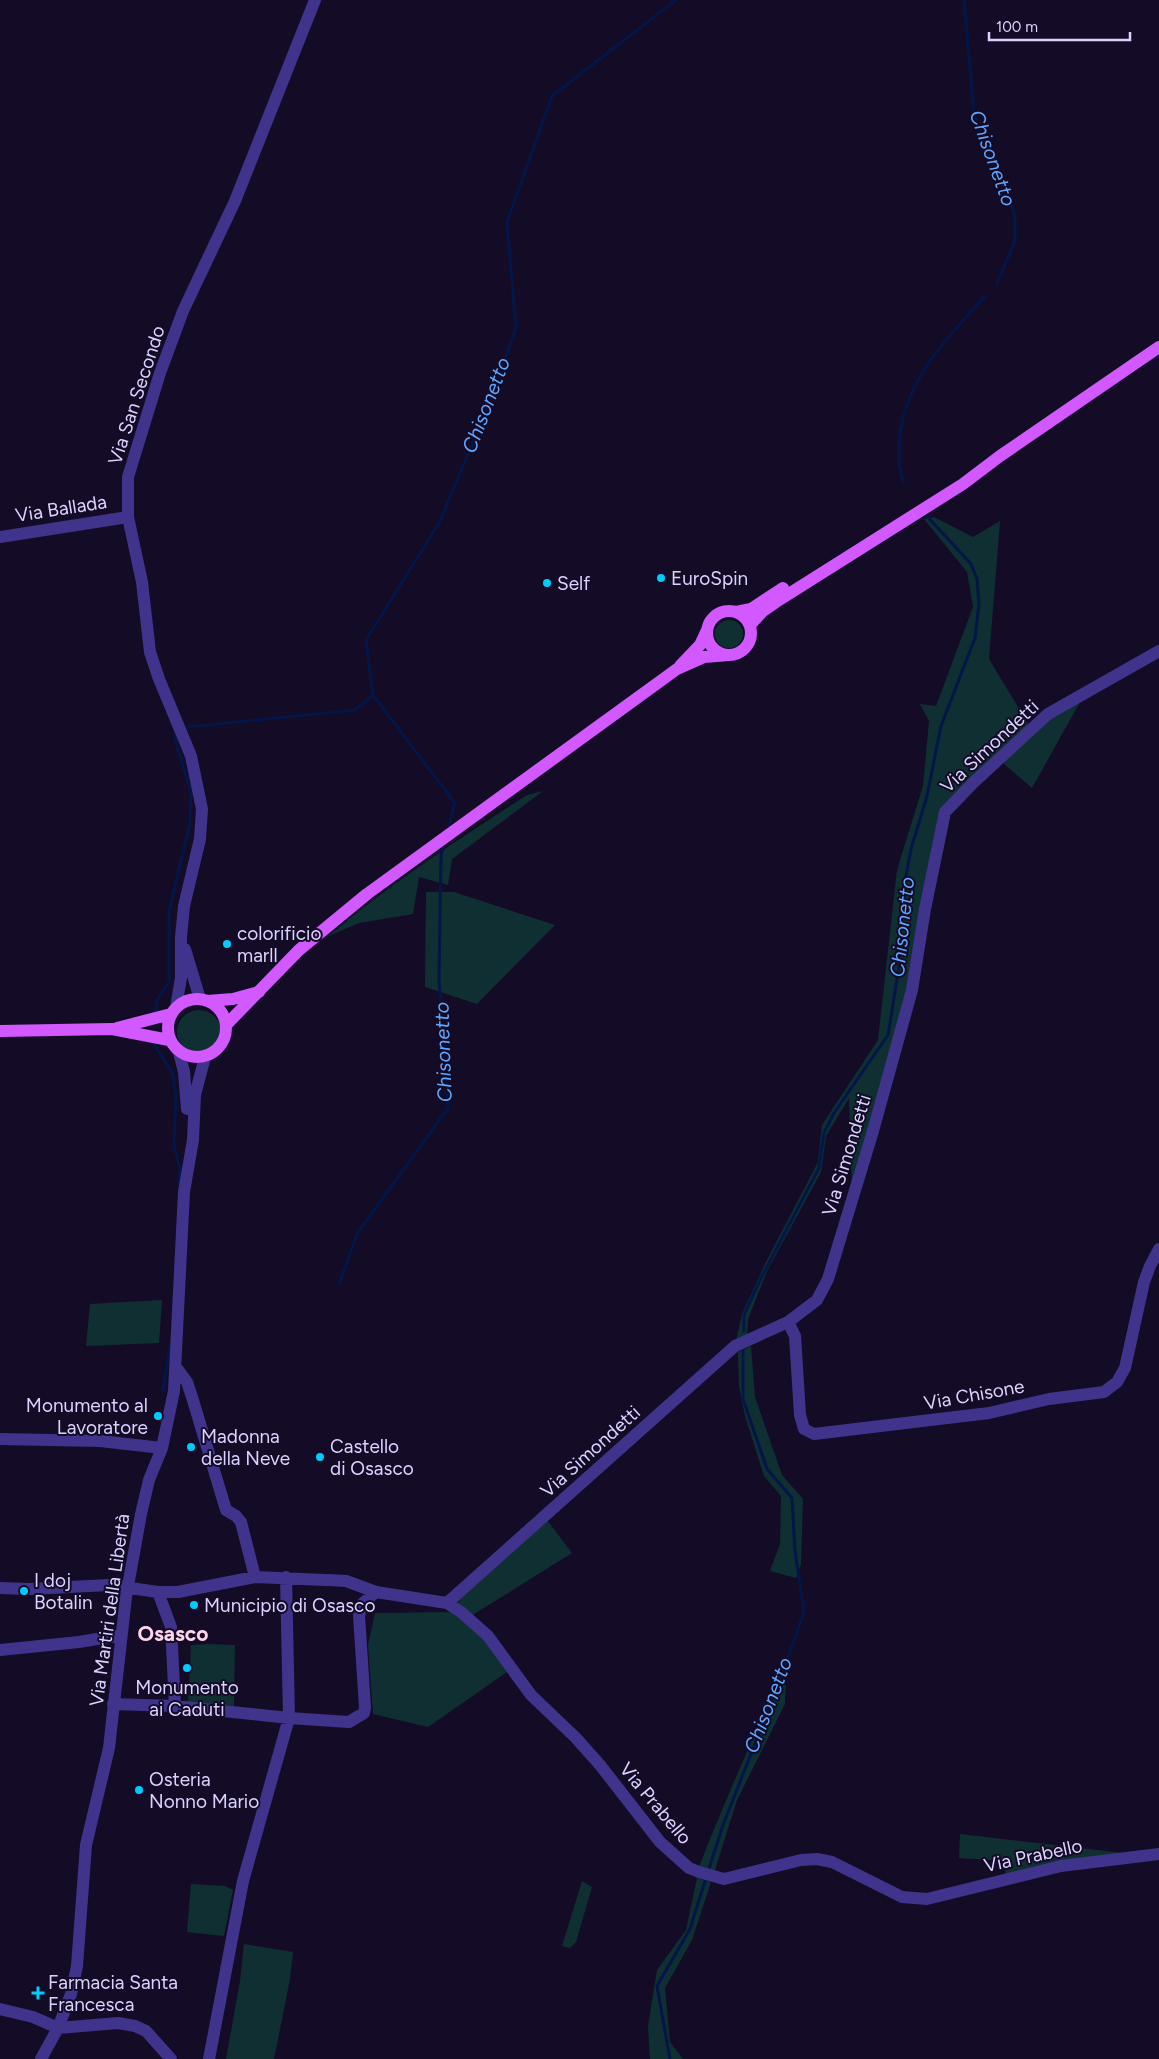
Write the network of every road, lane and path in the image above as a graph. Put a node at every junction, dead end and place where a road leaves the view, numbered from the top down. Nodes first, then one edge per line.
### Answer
1 (315, 0) edge
2 (1159, 347) edge
3 (991, 462) junction
4 (128, 517) junction
5 (0, 537) edge
6 (736, 612) junction
7 (750, 625) junction
8 (707, 630) junction
9 (1159, 651) edge
10 (729, 655) junction
11 (677, 669) junction
12 (181, 937) junction
13 (258, 992) junction
14 (204, 1000) junction
15 (173, 1010) junction
16 (226, 1025) junction
17 (112, 1029) junction
18 (0, 1030) edge
19 (169, 1040) junction
20 (179, 1052) junction
21 (205, 1057) junction
22 (188, 1161) junction
23 (1159, 1249) edge
24 (788, 1322) junction
25 (176, 1367) junction
26 (0, 1439) edge
27 (162, 1448) junction
28 (255, 1577) junction
29 (286, 1577) junction
30 (128, 1586) junction
31 (0, 1588) edge
32 (158, 1592) junction
33 (376, 1592) junction
34 (447, 1603) junction
35 (121, 1635) junction
36 (0, 1650) edge
37 (114, 1704) junction
38 (174, 1706) junction
39 (289, 1718) junction
40 (1159, 1854) edge
41 (0, 2009) edge
42 (58, 2028) junction
43 (207, 2057) edge
44 (41, 2059) edge
45 (171, 2059) edge

1 - 4 street, Via San Secondo
2 - 3 main road
3 - 6 main road
3 - 7 main road
4 - 5 street, Via Ballada
4 - 12 street, Via San Secondo
6 - 7 main road
6 - 8 main road
7 - 10 main road
8 - 10 main road
8 - 11 main road
9 - 24 street, Via Simondetti
10 - 11 main road
11 - 13 main road
12 - 14 street
12 - 15 street, Via San Secondo
13 - 14 main road
13 - 16 main road
14 - 15 main road
14 - 16 main road
15 - 17 main road
15 - 19 main road
16 - 21 main road
17 - 18 main road
17 - 19 main road
19 - 20 main road
20 - 21 main road
20 - 22 street
21 - 22 street
22 - 25 street, Via Martiri della Libertà
23 - 24 street, Via Chisone
24 - 34 street, Via Simondetti
25 - 27 street, Via Martiri della Libertà
25 - 28 street
26 - 27 street
27 - 30 street, Via Martiri della Libertà
28 - 29 street
28 - 32 street
29 - 33 street
29 - 39 street
30 - 31 street
30 - 32 street
30 - 35 street, Via Martiri della Libertà
32 - 38 street
33 - 34 street
33 - 39 street
34 - 40 street, Via Prabello
35 - 36 street
35 - 37 street, Via Martiri della Libertà
37 - 38 street
37 - 42 street, Via Martiri della Libertà
38 - 39 street
39 - 43 street
41 - 42 street
42 - 44 street, Via Martiri della Libertà
42 - 45 street

